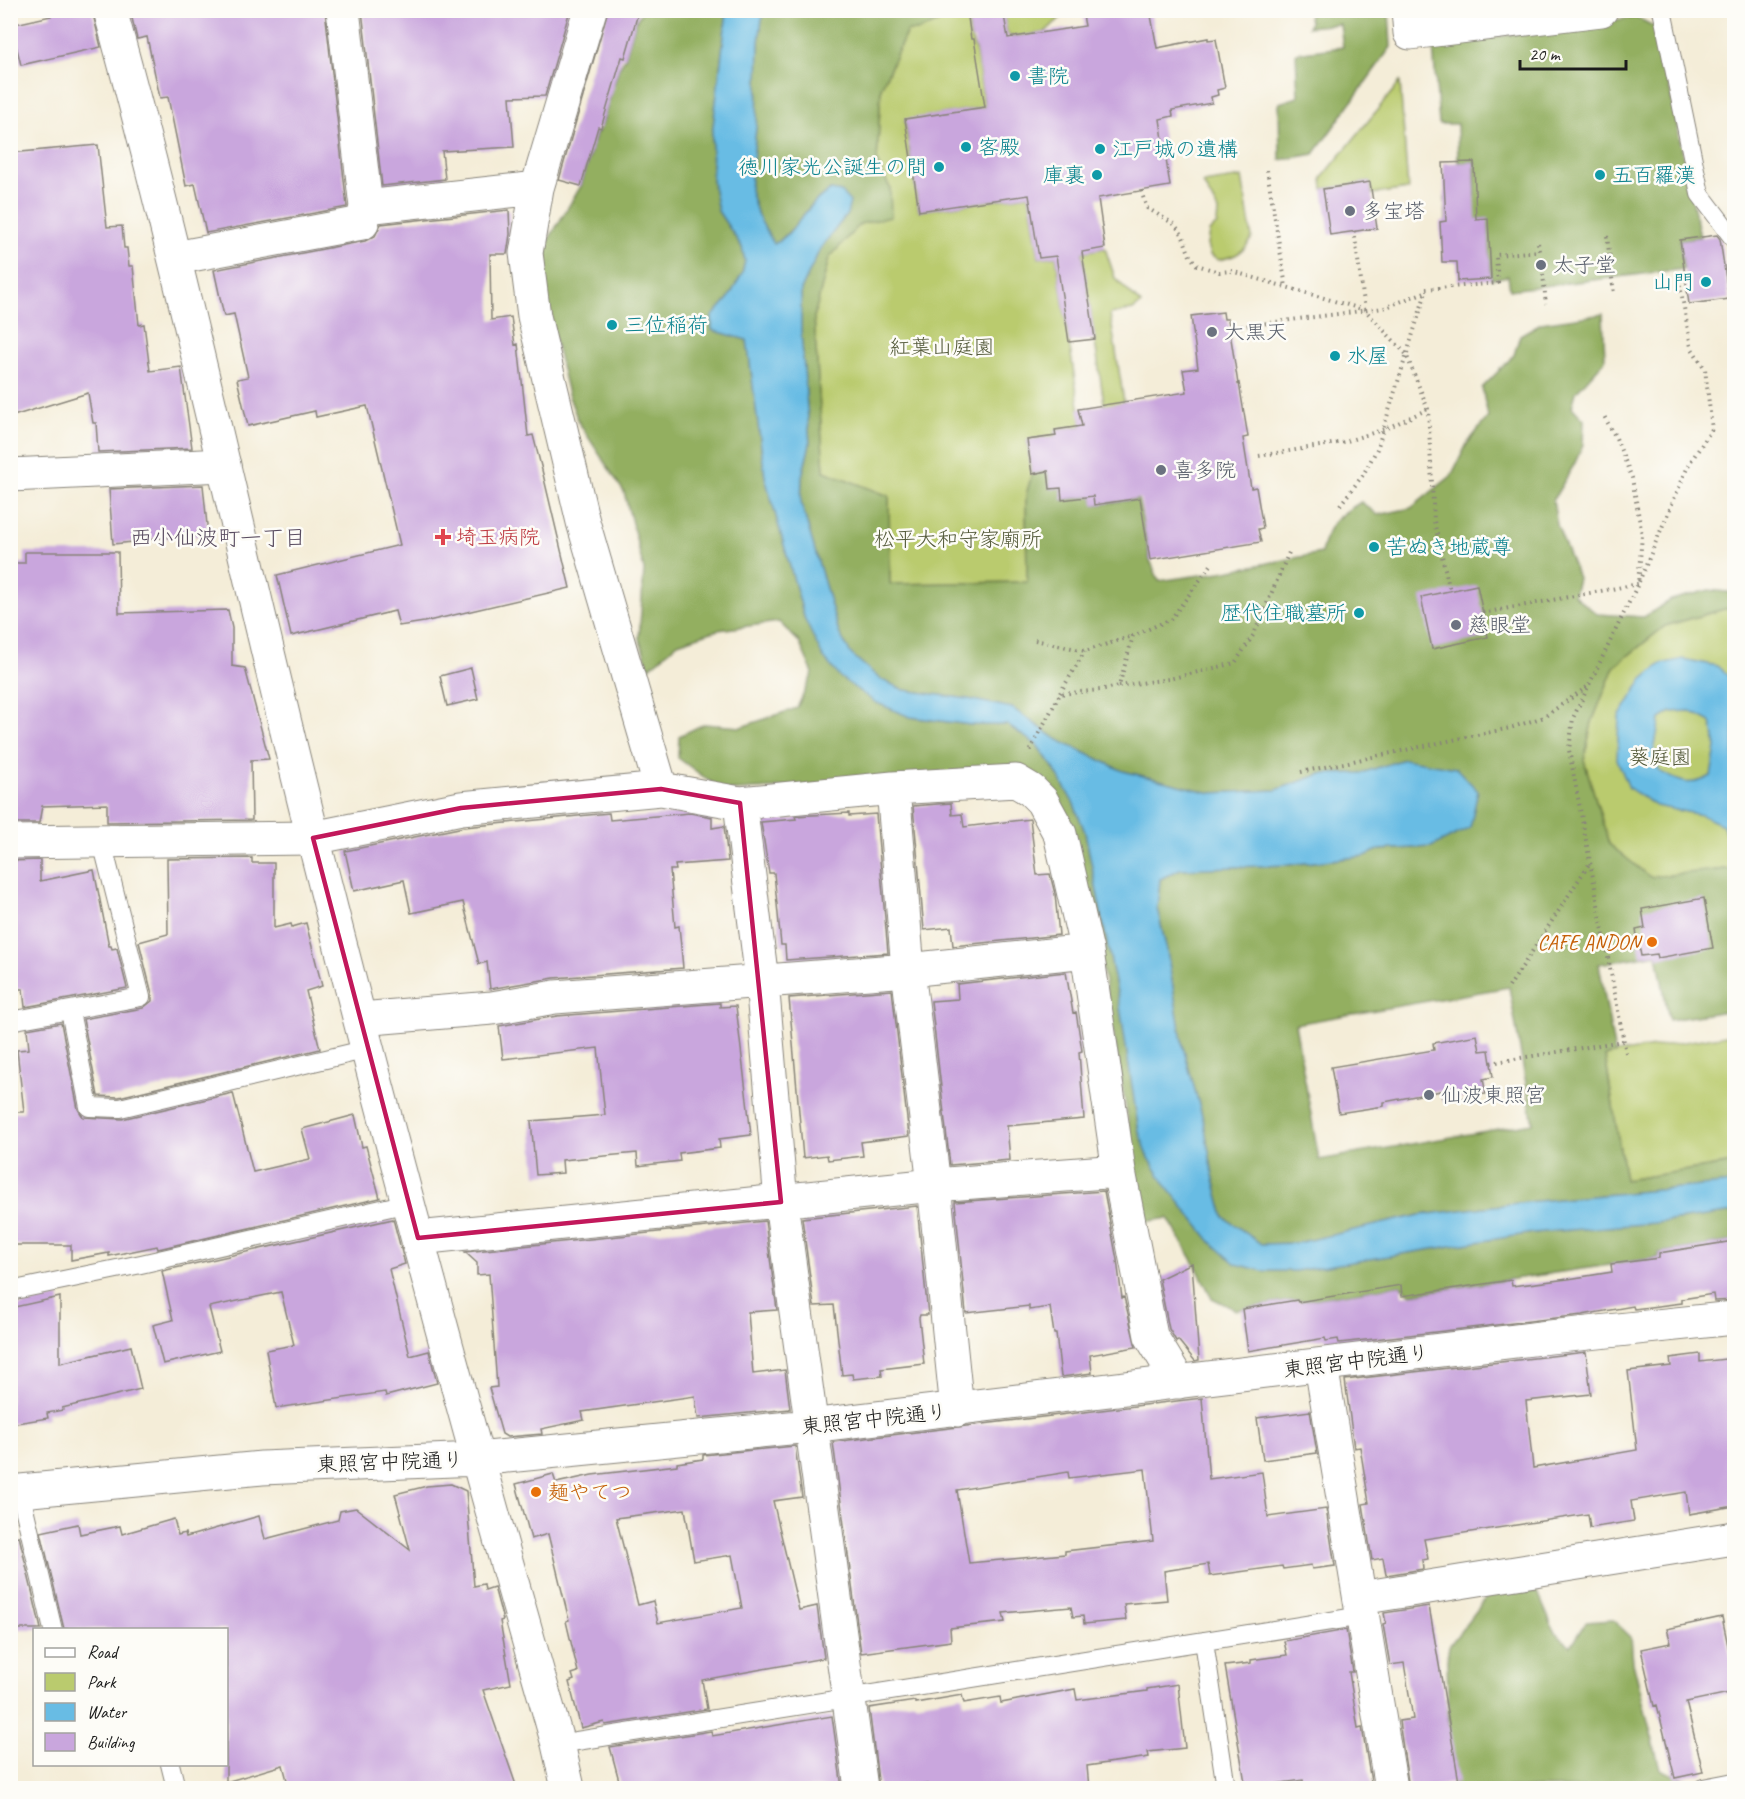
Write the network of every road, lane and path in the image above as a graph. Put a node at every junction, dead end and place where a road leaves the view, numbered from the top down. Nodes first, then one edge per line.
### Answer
1 (110, 10) edge
2 (343, 10) edge
3 (590, 10) edge
4 (1408, 10) edge
5 (1601, 10) edge
6 (1662, 10) edge
7 (1267, 170) dead end
8 (537, 188) junction
9 (1141, 191) dead end
10 (366, 207) junction
11 (1354, 231) dead end
12 (1607, 236) dead end
13 (1734, 239) edge
14 (1538, 242) dead end
15 (175, 258) junction
16 (1543, 274) dead end
17 (1680, 285) dead end
18 (1286, 287) junction
19 (1426, 289) dead end
20 (1614, 294) dead end
21 (1546, 304) dead end
22 (1365, 310) junction
23 (1229, 328) dead end
24 (1406, 354) junction
25 (1428, 409) junction
26 (1604, 414) dead end
27 (1385, 429) junction
28 (1259, 456) dead end
29 (224, 465) junction
30 (10, 474) edge
31 (1340, 505) dead end
32 (1290, 550) dead end
33 (1211, 565) dead end
34 (1638, 584) junction
35 (1450, 591) dead end
36 (1483, 613) dead end
37 (1134, 636) junction
38 (1035, 640) dead end
39 (1085, 651) junction
40 (1119, 686) junction
41 (1588, 687) junction
42 (1060, 694) junction
43 (1030, 751) dead end
44 (1301, 772) dead end
45 (893, 788) junction
46 (661, 789) junction
47 (740, 803) junction
48 (313, 838) junction
49 (10, 842) edge
50 (102, 842) junction
51 (1589, 863) junction
52 (1087, 951) junction
53 (908, 970) junction
54 (762, 981) junction
55 (1509, 987) dead end
56 (70, 1011) junction
57 (10, 1021) edge
58 (364, 1034) junction
59 (1623, 1041) junction
60 (1626, 1053) dead end
61 (1491, 1063) dead end
62 (1119, 1171) junction
63 (934, 1185) junction
64 (781, 1202) junction
65 (408, 1203) junction
66 (418, 1238) junction
67 (10, 1291) edge
68 (1734, 1318) edge
69 (1321, 1365) junction
70 (1179, 1382) junction
71 (957, 1410) junction
72 (810, 1426) junction
73 (477, 1459) junction
74 (15, 1492) edge
75 (1734, 1538) edge
76 (1361, 1607) junction
77 (53, 1628) edge
78 (1204, 1641) junction
79 (849, 1699) junction
80 (558, 1744) junction
81 (171, 1766) edge
82 (1734, 1782) edge
83 (177, 1788) edge
84 (568, 1788) edge
85 (861, 1788) edge
86 (1226, 1788) edge
87 (1391, 1788) edge
88 (1703, 1788) edge

1 - 15 street
2 - 10 street
3 - 8 street
4 - 5 street
6 - 13 lane
7 - 18 path
8 - 10 street
8 - 46 street
9 - 18 path
10 - 15 street
11 - 22 path
12 - 20 path
14 - 19 path
15 - 29 street
16 - 21 path
17 - 34 path
18 - 22 path
22 - 23 path
22 - 24 path
22 - 24 path
24 - 25 path
24 - 27 path
25 - 27 path
25 - 35 path
26 - 34 path
27 - 28 path
27 - 31 path
29 - 30 street
29 - 48 street
32 - 40 path
33 - 37 path
34 - 36 path
34 - 41 path
37 - 39 path
37 - 40 path
38 - 39 path
39 - 42 path
40 - 42 path
41 - 44 path
41 - 51 path
42 - 43 path
45 - 47 street
45 - 52 street
45 - 53 street
46 - 47 street
46 - 48 street
47 - 54 street
48 - 50 street
48 - 58 street
49 - 50 street
50 - 56 lane
51 - 55 path
51 - 59 path
52 - 53 street
52 - 62 street
53 - 54 street
53 - 63 street
54 - 58 street
54 - 64 street
56 - 57 lane
56 - 58 lane
58 - 65 street
59 - 60 path
59 - 61 path
62 - 63 street
62 - 70 street
63 - 64 street
63 - 71 street
64 - 66 street
64 - 72 street
65 - 66 street
65 - 67 lane
66 - 73 street
68 - 69 street, 東照宮中院通り
69 - 70 street, 東照宮中院通り
69 - 76 street
70 - 71 street, 東照宮中院通り
71 - 72 street, 東照宮中院通り
72 - 73 street, 東照宮中院通り
72 - 79 street
73 - 74 street, 東照宮中院通り
73 - 80 street
74 - 77 lane
75 - 76 street
76 - 78 lane
76 - 87 street
78 - 79 lane
78 - 86 lane
79 - 80 lane
79 - 85 street
80 - 84 street
81 - 83 lane
82 - 88 lane

